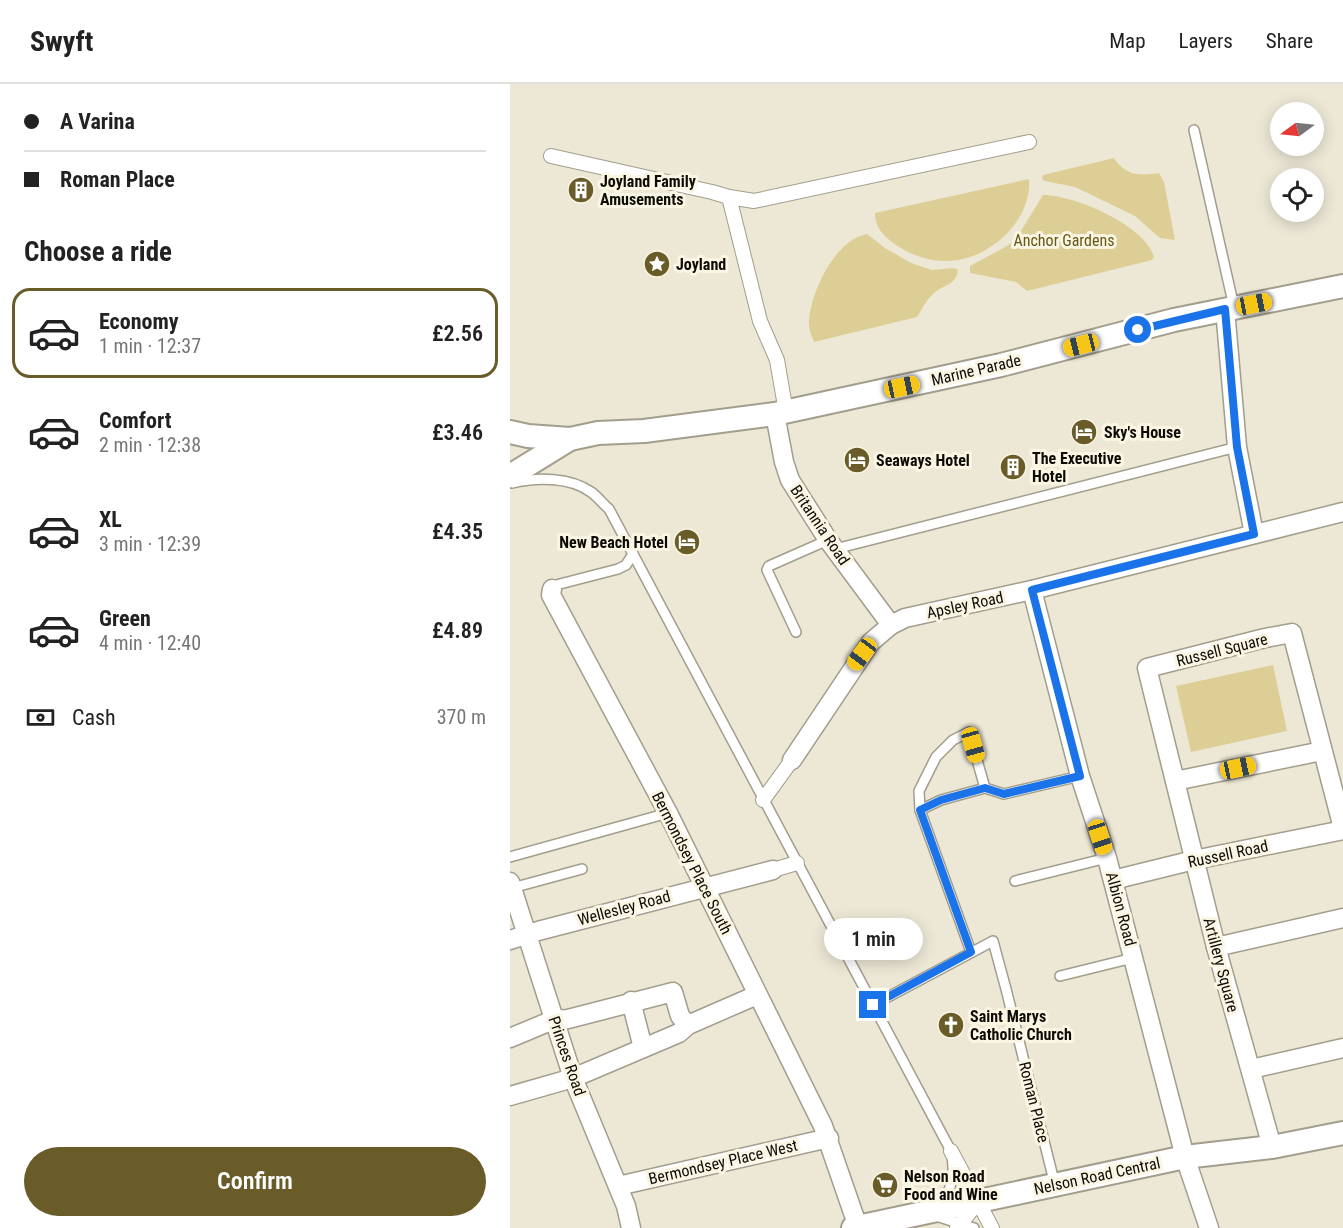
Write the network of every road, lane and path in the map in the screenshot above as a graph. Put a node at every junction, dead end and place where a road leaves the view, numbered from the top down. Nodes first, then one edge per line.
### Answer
1 (1194, 130) dead end
2 (1029, 142) dead end
3 (551, 156) dead end
4 (729, 198) junction
5 (1343, 286) edge
6 (1230, 308) junction
7 (781, 413) junction
8 (510, 432) edge
9 (570, 439) junction
10 (1237, 447) junction
11 (510, 476) edge
12 (510, 483) edge
13 (1343, 512) edge
14 (1254, 534) junction
15 (832, 544) junction
16 (633, 554) junction
17 (552, 589) joint
18 (1032, 590) junction
19 (891, 625) junction
20 (796, 632) dead end
21 (1322, 751) junction
22 (792, 760) joint
23 (1080, 776) junction
24 (1175, 781) junction
25 (985, 788) junction
26 (763, 800) junction
27 (920, 810) junction
28 (668, 813) junction
29 (1343, 829) edge
30 (510, 857) edge
31 (1107, 858) junction
32 (1194, 860) junction
33 (797, 863) junction
34 (582, 869) dead end
35 (773, 870) joint
36 (1113, 880) junction
37 (1015, 881) dead end
38 (511, 885) edge
39 (704, 887) junction
40 (1343, 918) edge
41 (518, 937) edge
42 (1216, 946) junction
43 (971, 952) junction
44 (1133, 958) junction
45 (1060, 976) dead end
46 (757, 995) junction
47 (631, 1001) junction
48 (873, 1005) junction
49 (553, 1020) junction
50 (688, 1025) junction
51 (510, 1038) edge
52 (643, 1048) junction
53 (1343, 1048) edge
54 (1251, 1070) junction
55 (573, 1078) junction
56 (510, 1096) edge
57 (1343, 1133) edge
58 (829, 1138) junction
59 (1272, 1147) junction
60 (951, 1151) junction
61 (1185, 1157) junction
62 (1055, 1185) junction
63 (618, 1186) junction
64 (979, 1201) junction
65 (925, 1213) junction
66 (958, 1225) edge
67 (632, 1228) edge
68 (855, 1228) edge
69 (974, 1228) edge
70 (992, 1228) edge
71 (1209, 1228) edge

1 - 6 lane
2 - 4 street
3 - 4 street
4 - 7 street
5 - 6 street, Marine Parade
6 - 7 street, Marine Parade
6 - 10 street
7 - 9 street, Marine Parade
7 - 15 street, Britannia Road
8 - 9 street, Marine Parade
9 - 11 street, Marine Parade
10 - 14 street
10 - 15 lane
12 - 16 lane
13 - 14 street, Apsley Road
14 - 18 street, Apsley Road
15 - 19 street, Britannia Road
15 - 20 lane
16 - 17 lane, Bermondsey Place South
16 - 26 lane
17 - 28 street, Bermondsey Place South
18 - 19 street, Apsley Road
18 - 23 street, Albion Road
19 - 22 street, Apsley Road
21 - 24 street
21 - 24 street, Russell Square
21 - 29 street, Russell Square
22 - 26 street
23 - 25 lane
23 - 31 street, Albion Road
24 - 32 street, Russell Square
25 - 27 lane
25 - 27 lane
26 - 33 lane
27 - 43 lane
28 - 30 lane
28 - 39 street, Bermondsey Place South
29 - 32 street, Russell Road
31 - 36 street, Albion Road
31 - 37 lane
32 - 36 street, Russell Road
32 - 42 street, Artillery Square
33 - 35 street
33 - 48 lane
34 - 38 lane
35 - 39 street, Wellesley Road
36 - 44 street, Albion Road
38 - 41 street, Princes Road
39 - 41 street, Wellesley Road
39 - 46 street, Bermondsey Place South
40 - 42 street
41 - 49 street, Princes Road
42 - 54 street, Artillery Square
43 - 48 lane, Roman Place
43 - 62 lane, Roman Place
44 - 45 lane
44 - 61 street, Albion Road
46 - 50 street
46 - 58 street, Bermondsey Place South
47 - 49 street
47 - 50 street
47 - 52 street
48 - 60 lane
49 - 51 street
49 - 55 street, Princes Road
50 - 52 street
52 - 55 street
53 - 54 street
54 - 59 street, Artillery Square
55 - 56 street
55 - 63 street, Princes Road
57 - 59 street, Nelson Road Central
58 - 63 street, Bermondsey Place West
58 - 68 street, Bermondsey Place South
59 - 61 street, Nelson Road Central
60 - 64 street
60 - 65 lane
61 - 62 street, Nelson Road Central
61 - 71 street, Albion Road
62 - 64 street, Nelson Road Central
63 - 67 street, Princes Road
64 - 65 street, Nelson Road Central
64 - 66 street
64 - 70 street
65 - 66 lane
65 - 68 street, Nelson Road Central
66 - 69 lane

